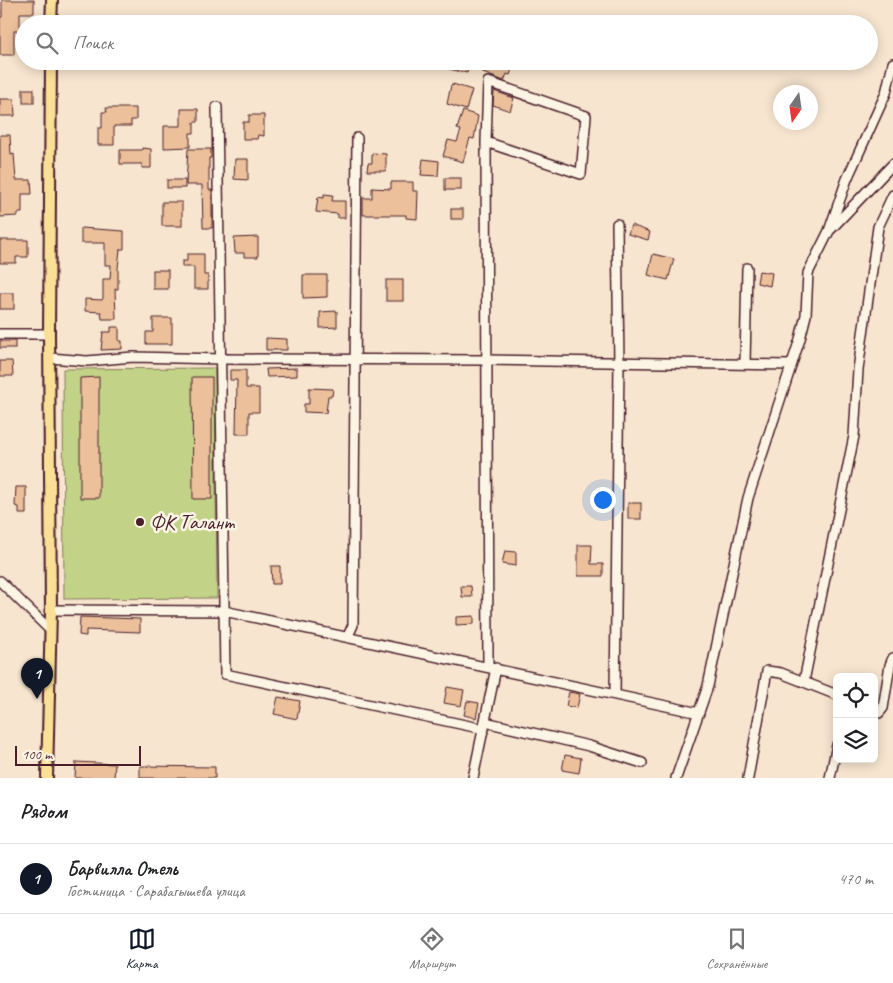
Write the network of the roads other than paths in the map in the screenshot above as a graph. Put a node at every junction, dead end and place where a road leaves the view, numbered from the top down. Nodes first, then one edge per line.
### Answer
1 (52, 0) edge
2 (52, 15) edge
3 (893, 63) edge
4 (51, 70) edge
5 (217, 107) dead end
6 (357, 138) dead end
7 (486, 142) junction
8 (893, 164) edge
9 (893, 195) edge
10 (617, 224) dead end
11 (829, 231) junction
12 (747, 268) dead end
13 (0, 334) edge
14 (49, 334) junction
15 (50, 358) junction
16 (356, 358) junction
17 (222, 359) junction
18 (486, 360) junction
19 (619, 363) junction
20 (745, 364) junction
21 (791, 365) junction
22 (0, 581) edge
23 (51, 610) junction
24 (224, 610) junction
25 (50, 630) junction
26 (348, 636) junction
27 (893, 658) edge
28 (492, 667) junction
29 (804, 681) junction
30 (833, 693) edge
31 (615, 694) junction
32 (699, 713) junction
33 (878, 713) edge
34 (485, 725) junction
35 (642, 763) dead end
36 (833, 763) edge
37 (47, 778) edge
38 (473, 778) edge
39 (676, 778) edge
40 (748, 778) edge
41 (830, 778) edge

1 - 2 main road
3 - 11 street
4 - 14 main road
5 - 17 street
6 - 16 street
7 - 7 street
7 - 18 street
8 - 11 street
9 - 29 street
10 - 19 street
11 - 21 street
12 - 20 street
13 - 14 street
14 - 15 main road
15 - 17 street
15 - 23 main road
16 - 17 street
16 - 18 street
16 - 26 street
17 - 24 street
18 - 19 street
18 - 28 street
19 - 20 street
19 - 31 street
20 - 21 street
21 - 32 street
22 - 25 street
23 - 24 street
23 - 25 main road
24 - 26 street
24 - 34 street
25 - 37 main road
26 - 28 street
27 - 33 street
28 - 31 street
28 - 34 street
29 - 30 street
29 - 40 street
31 - 32 street
32 - 39 street
34 - 35 street
34 - 38 street
36 - 41 street

